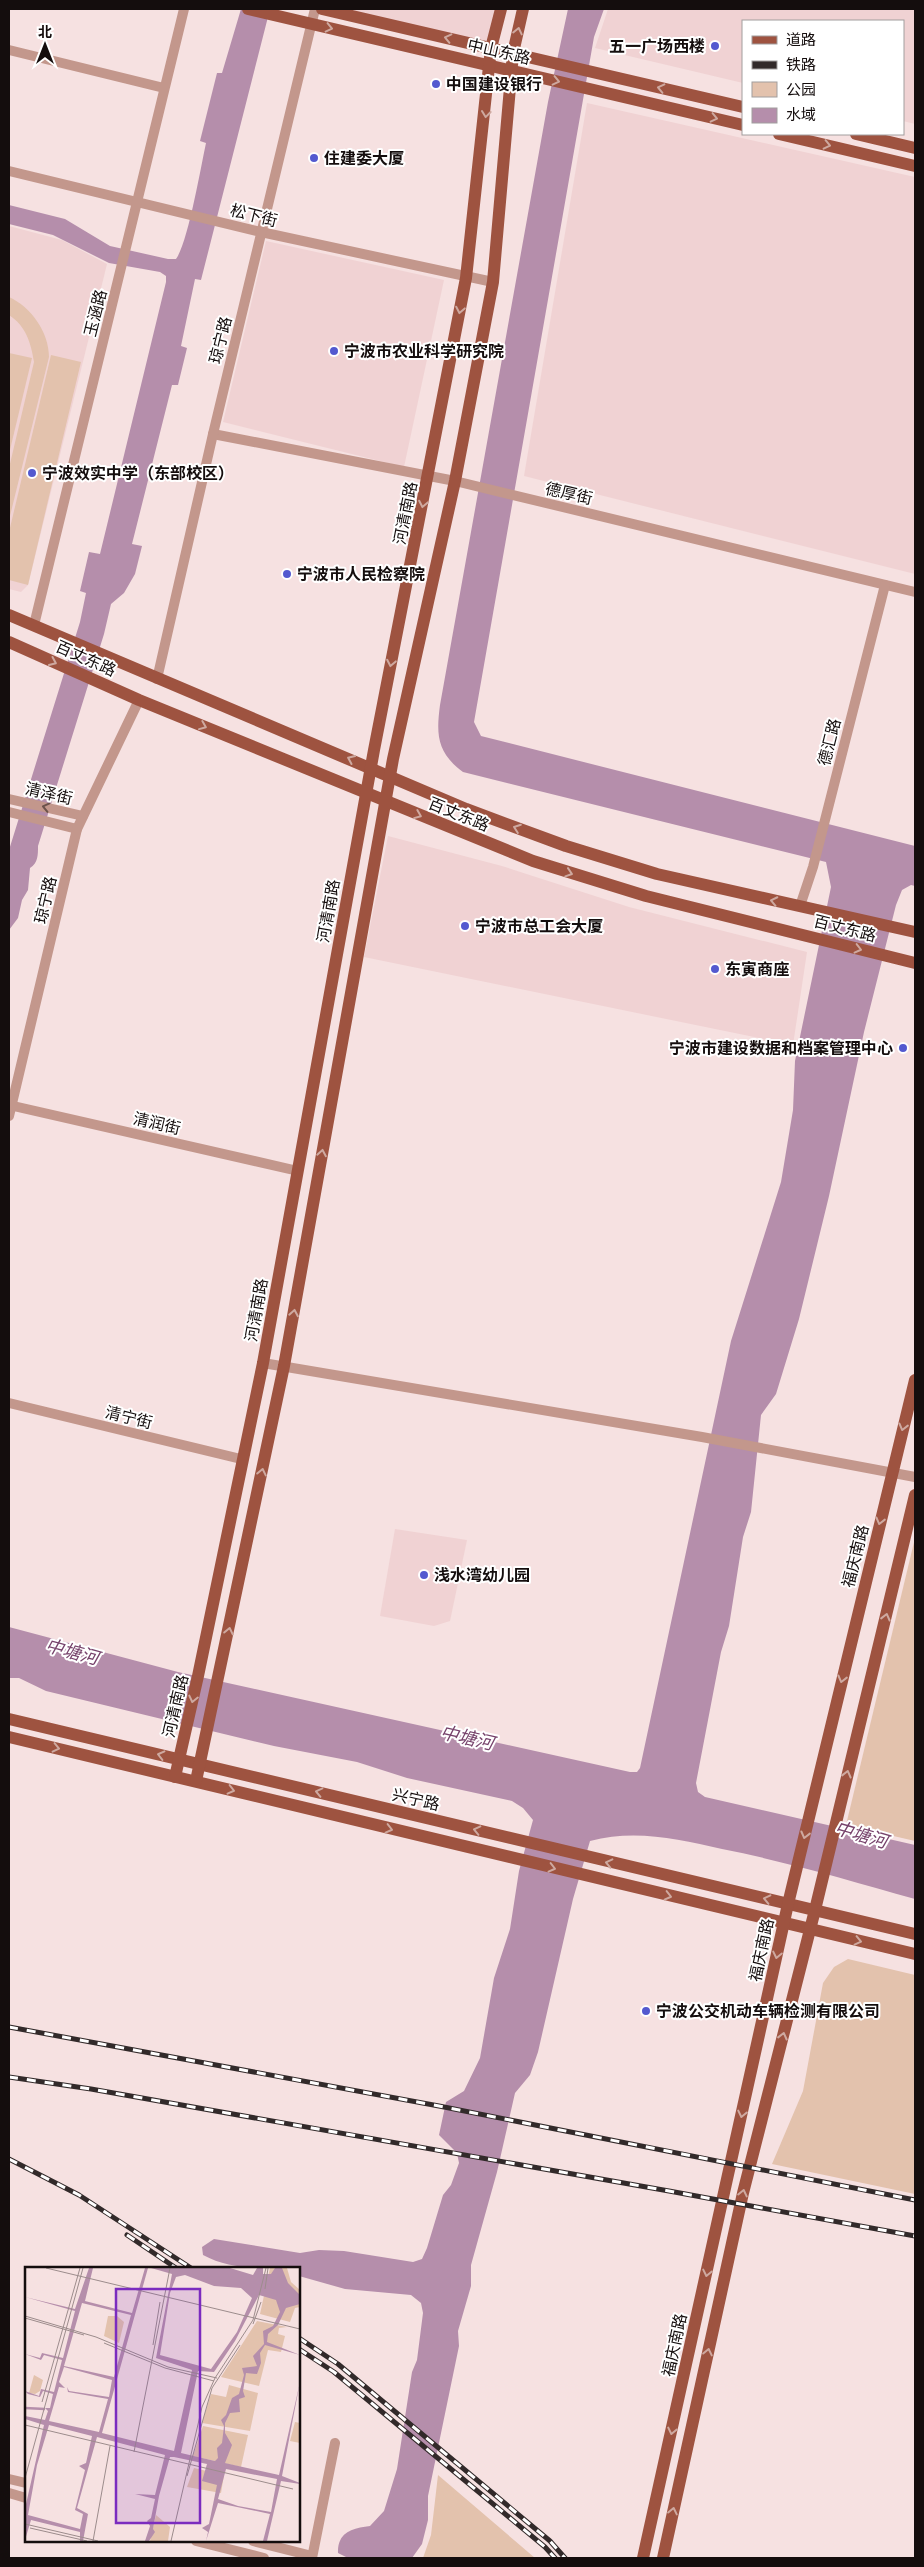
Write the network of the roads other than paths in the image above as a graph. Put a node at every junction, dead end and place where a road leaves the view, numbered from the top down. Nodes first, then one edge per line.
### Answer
1 (184, 9) edge
2 (248, 9) edge
3 (314, 9) edge
4 (322, 9) edge
5 (501, 9) edge
6 (524, 9) edge
7 (311, 24) junction
8 (491, 48) junction
9 (9, 50) edge
10 (513, 53) junction
11 (491, 66) junction
12 (512, 71) junction
13 (164, 88) junction
14 (742, 107) edge
15 (742, 125) edge
16 (783, 135) edge
17 (860, 135) edge
18 (915, 148) edge
19 (915, 166) edge
20 (9, 171) edge
21 (137, 201) junction
22 (261, 232) junction
23 (466, 278) junction
24 (493, 282) junction
25 (212, 434) junction
26 (429, 477) junction
27 (455, 481) junction
28 (885, 585) junction
29 (915, 592) edge
30 (9, 615) edge
31 (34, 625) junction
32 (9, 642) edge
33 (157, 679) junction
34 (139, 700) junction
35 (371, 768) junction
36 (390, 776) junction
37 (366, 794) junction
38 (9, 798) edge
39 (386, 801) junction
40 (9, 812) edge
41 (83, 816) junction
42 (78, 829) junction
43 (800, 906) junction
44 (912, 931) edge
45 (915, 962) edge
46 (10, 1105) edge
47 (9, 1116) edge
48 (298, 1170) junction
49 (263, 1363) junction
50 (284, 1366) junction
51 (915, 1380) edge
52 (9, 1403) edge
53 (241, 1460) junction
54 (892, 1474) junction
55 (915, 1477) edge
56 (915, 1495) edge
57 (9, 1718) edge
58 (9, 1737) edge
59 (179, 1760) junction
60 (200, 1764) junction
61 (175, 1776) junction
62 (196, 1781) junction
63 (788, 1904) junction
64 (815, 1910) junction
65 (784, 1924) junction
66 (810, 1930) junction
67 (915, 1934) edge
68 (915, 1954) edge
69 (335, 2443) dead end
70 (9, 2479) edge
71 (25, 2483) edge
72 (9, 2493) edge
73 (25, 2498) edge
74 (200, 2542) edge
75 (257, 2542) edge
76 (312, 2557) edge
77 (264, 2558) edge
78 (643, 2558) edge
79 (663, 2558) edge

1 - 13 street, 玉涵路
2 - 7 main road, 中山东路
3 - 7 street, 琼宁路
8 -> 4 main road, 中山东路
5 - 8 main road, 河清南路
10 -> 6 main road
7 -> 11 main road, 中山东路
7 - 22 street, 琼宁路
8 - 10 main road, 中山东路
8 - 11 main road, 河清南路
9 - 13 street
10 - 12 main road
14 -> 10 main road, 中山东路
11 - 12 main road, 中山东路
11 -> 23 main road, 河清南路
12 -> 15 main road, 中山东路
12 - 24 main road
13 - 21 street, 玉涵路
16 -> 19 main road
17 - 18 main road
20 - 21 street, 松下街
21 - 22 street, 松下街
21 - 31 street, 玉涵路
22 - 23 street, 松下街
22 - 25 street, 琼宁路
23 - 24 street, 松下街
23 -> 26 main road, 河清南路
24 - 27 main road
25 - 26 street, 德厚街
25 - 33 street, 琼宁路
26 - 27 street, 德厚街
26 -> 35 main road, 河清南路
27 - 28 street, 德厚街
27 - 36 main road
28 - 29 street, 德厚街
28 - 43 street, 德汇路
30 - 31 main road, 百丈东路
31 - 33 main road, 百丈东路
32 -> 34 main road, 百丈东路
35 -> 33 main road, 百丈东路
34 -> 37 main road, 百丈东路
34 - 41 street, 琼宁路
35 - 36 main road, 百丈东路
35 - 37 main road, 河清南路
36 - 39 main road
43 -> 36 main road, 百丈东路
37 - 39 main road, 百丈东路
37 - 48 main road, 河清南路
41 -> 38 street, 清泽街
39 -> 45 main road, 百丈东路
50 -> 39 main road
40 - 42 street, 清泽街
41 - 42 street, 琼宁路
42 - 46 street, 琼宁路
43 - 44 main road, 百丈东路
46 - 47 street, 琼宁路
46 - 48 street, 清润街
48 - 49 main road, 河清南路
49 - 50 street
49 - 53 main road, 河清南路
50 - 54 street
60 -> 50 main road
51 -> 54 main road, 福庆南路
52 - 53 street, 清宁街
53 -> 59 main road, 河清南路
54 - 55 street
54 -> 63 main road, 福庆南路
64 -> 56 main road
59 -> 57 main road, 兴宁路
58 -> 61 main road
59 - 60 main road, 兴宁路
59 - 61 main road, 河清南路
60 - 62 main road
63 -> 60 main road, 兴宁路
61 - 62 main road
62 -> 65 main road
63 - 64 main road, 兴宁路
63 - 65 main road, 福庆南路
64 - 66 main road
64 - 67 main road, 兴宁路
65 - 66 main road
65 -> 78 main road, 福庆南路
66 -> 68 main road
79 -> 66 main road
69 - 76 street
70 - 71 street
72 - 73 street
74 - 77 street
75 - 76 street

